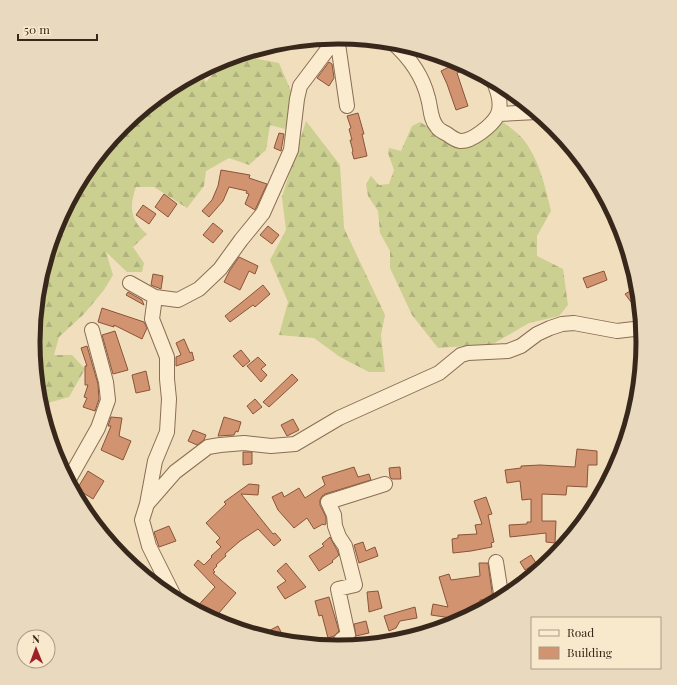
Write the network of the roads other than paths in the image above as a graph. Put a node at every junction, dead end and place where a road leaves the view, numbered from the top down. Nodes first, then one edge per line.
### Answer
1 (331, 44) edge
2 (338, 44) edge
3 (402, 51) edge
4 (497, 89) edge
5 (347, 106) dead end
6 (528, 112) edge
7 (498, 114) junction
8 (130, 283) dead end
9 (155, 297) junction
10 (636, 328) edge
11 (92, 330) dead end
12 (71, 475) edge
13 (385, 484) dead end
14 (147, 504) junction
15 (496, 562) dead end
16 (171, 589) edge
17 (501, 593) edge
18 (341, 641) edge

1 - 9 street
2 - 5 street
3 - 7 street
4 - 7 street
6 - 7 street
8 - 9 street
9 - 14 street
10 - 14 street
11 - 12 street
13 - 18 street
14 - 16 street
15 - 17 street

